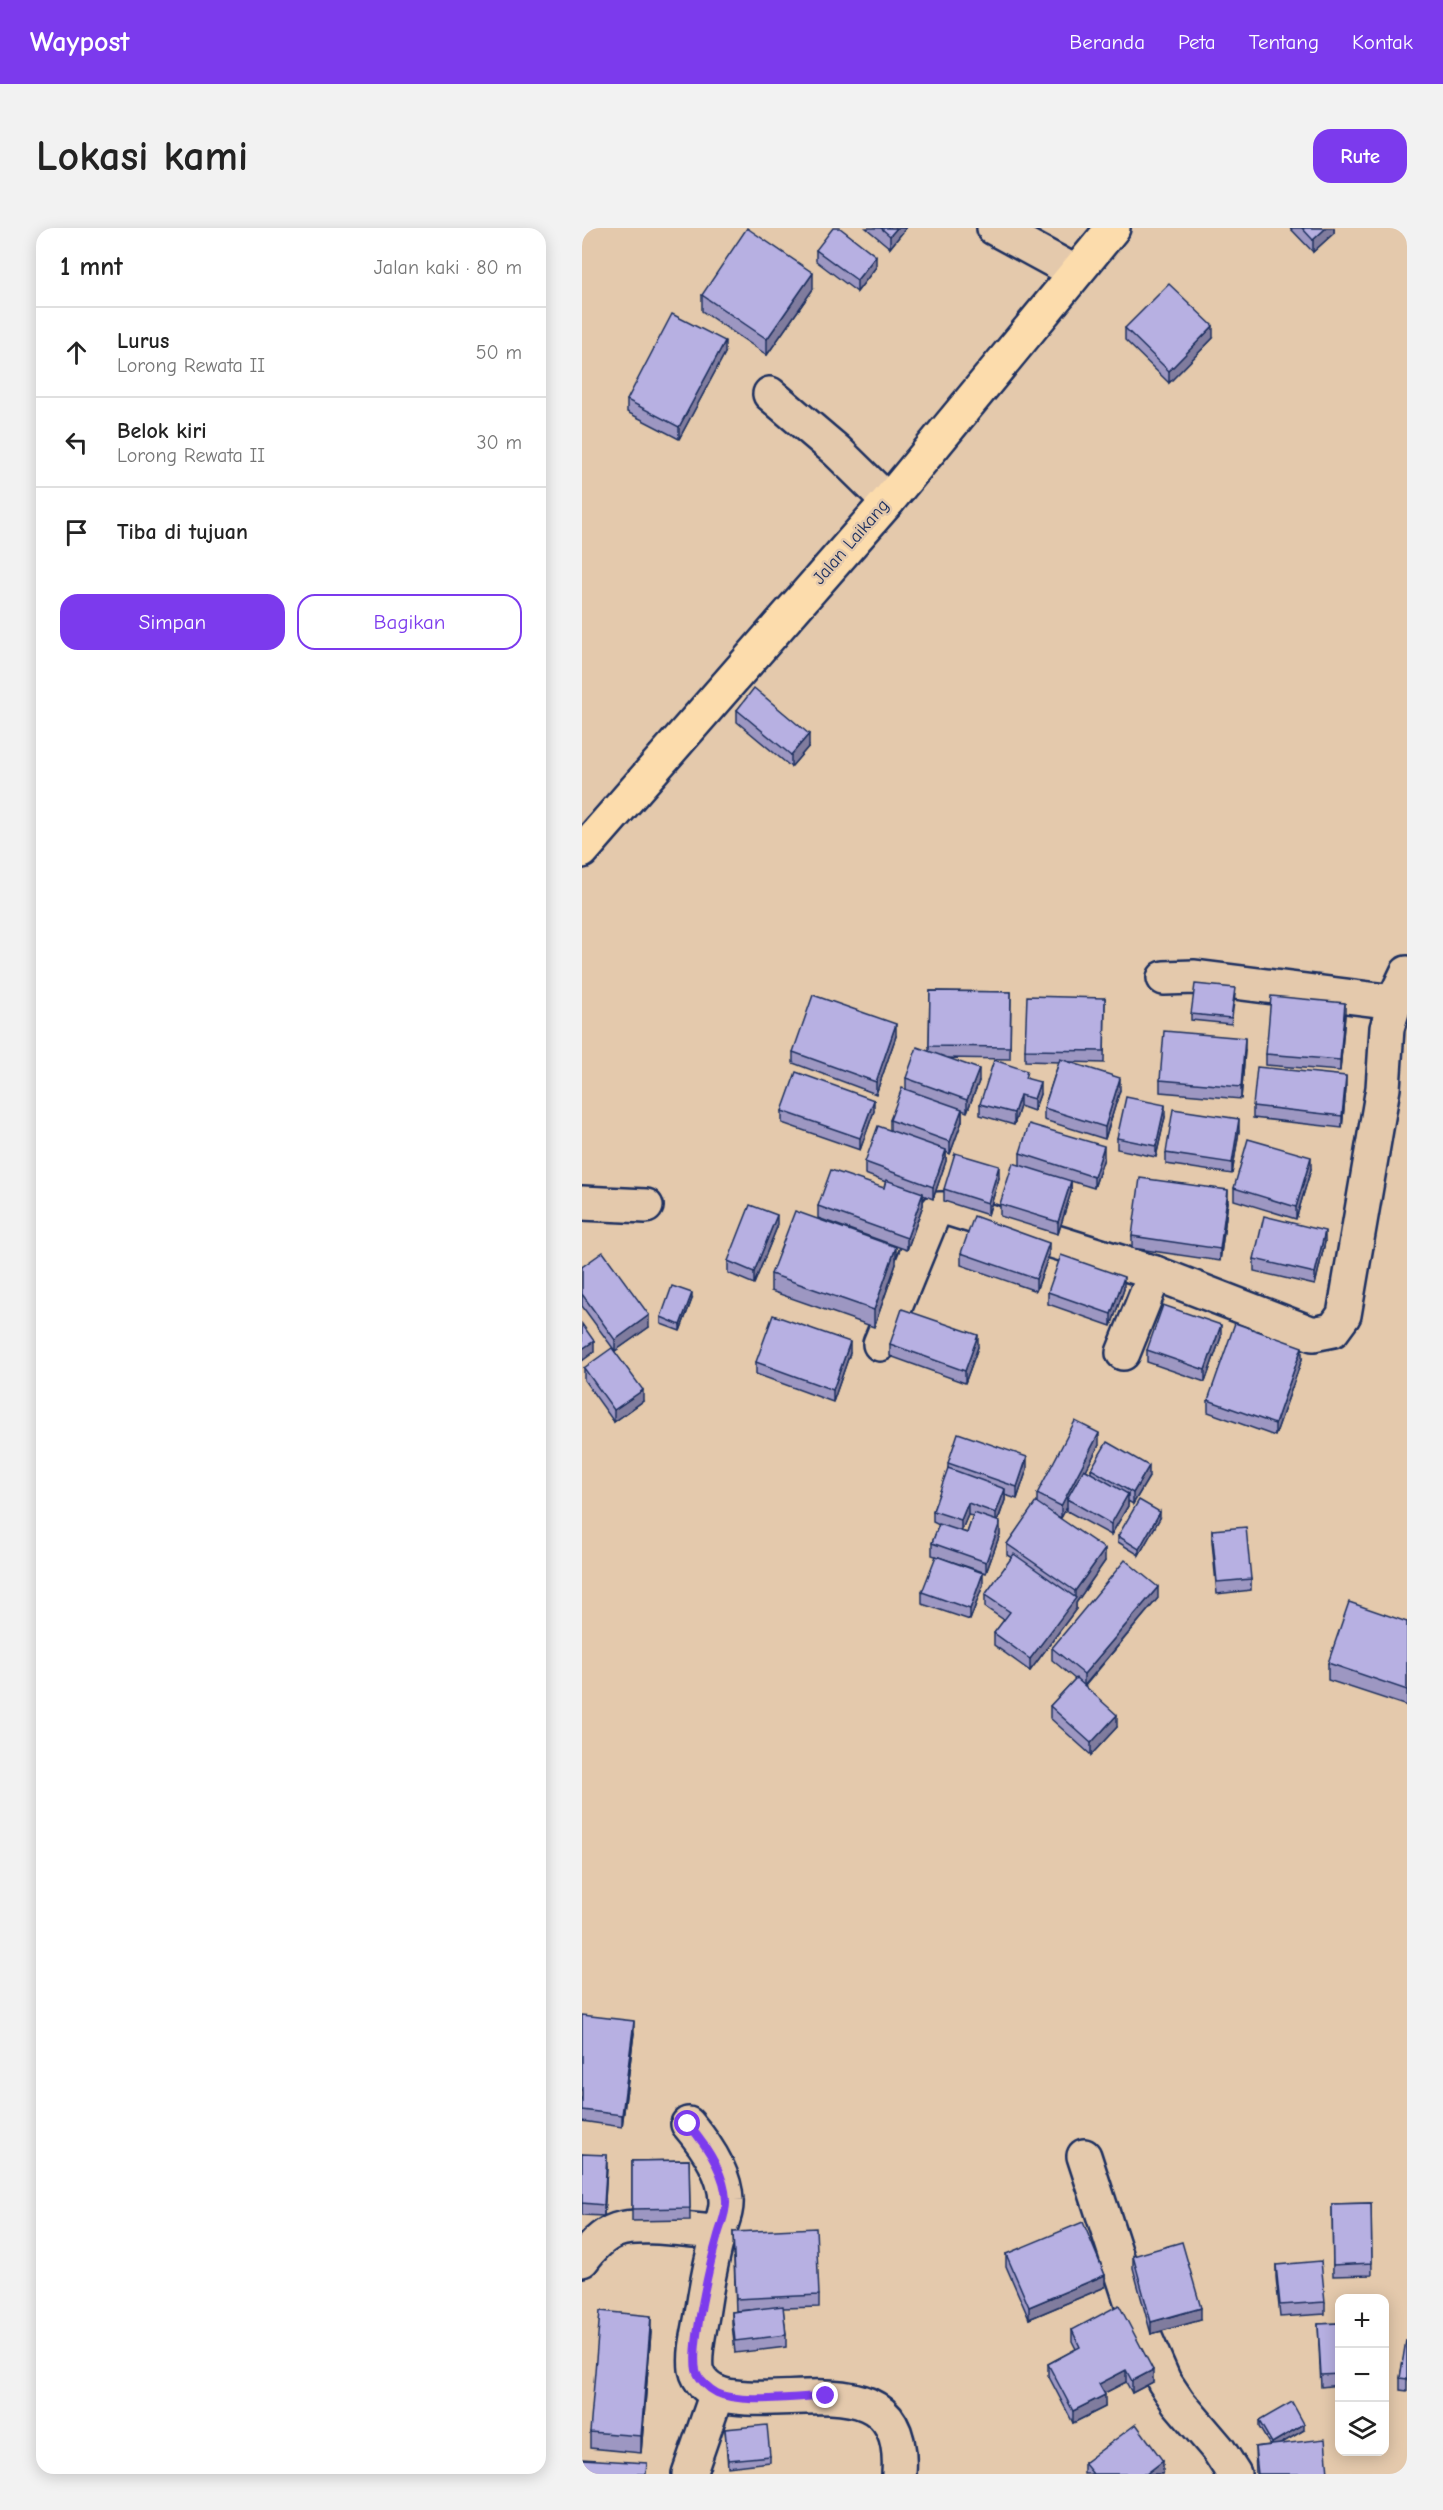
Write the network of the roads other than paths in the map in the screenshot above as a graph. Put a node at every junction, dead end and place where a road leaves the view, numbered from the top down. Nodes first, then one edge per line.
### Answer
1 (994, 228) edge
2 (1113, 228) edge
3 (1076, 272) junction
4 (770, 394) dead end
5 (888, 501) junction
6 (582, 851) edge
7 (1164, 978) dead end
8 (1401, 988) edge
9 (1395, 1095) edge
10 (582, 1203) edge
11 (646, 1206) dead end
12 (1155, 1274) junction
13 (880, 1344) dead end
14 (1123, 1353) dead end
15 (688, 2124) dead end
16 (1084, 2156) dead end
17 (718, 2232) junction
18 (582, 2260) edge
19 (717, 2393) junction
20 (689, 2474) edge
21 (899, 2474) edge
22 (1234, 2474) edge

1 - 3 street
2 - 3 main road, Jalan Laikang
3 - 5 main road, Jalan Laikang
4 - 5 street
5 - 6 main road, Jalan Laikang
7 - 8 street
8 - 9 street
9 - 12 street
10 - 11 street
12 - 13 street
12 - 14 street
15 - 17 street
16 - 22 street
17 - 18 street
17 - 19 street
19 - 20 street
19 - 21 street

